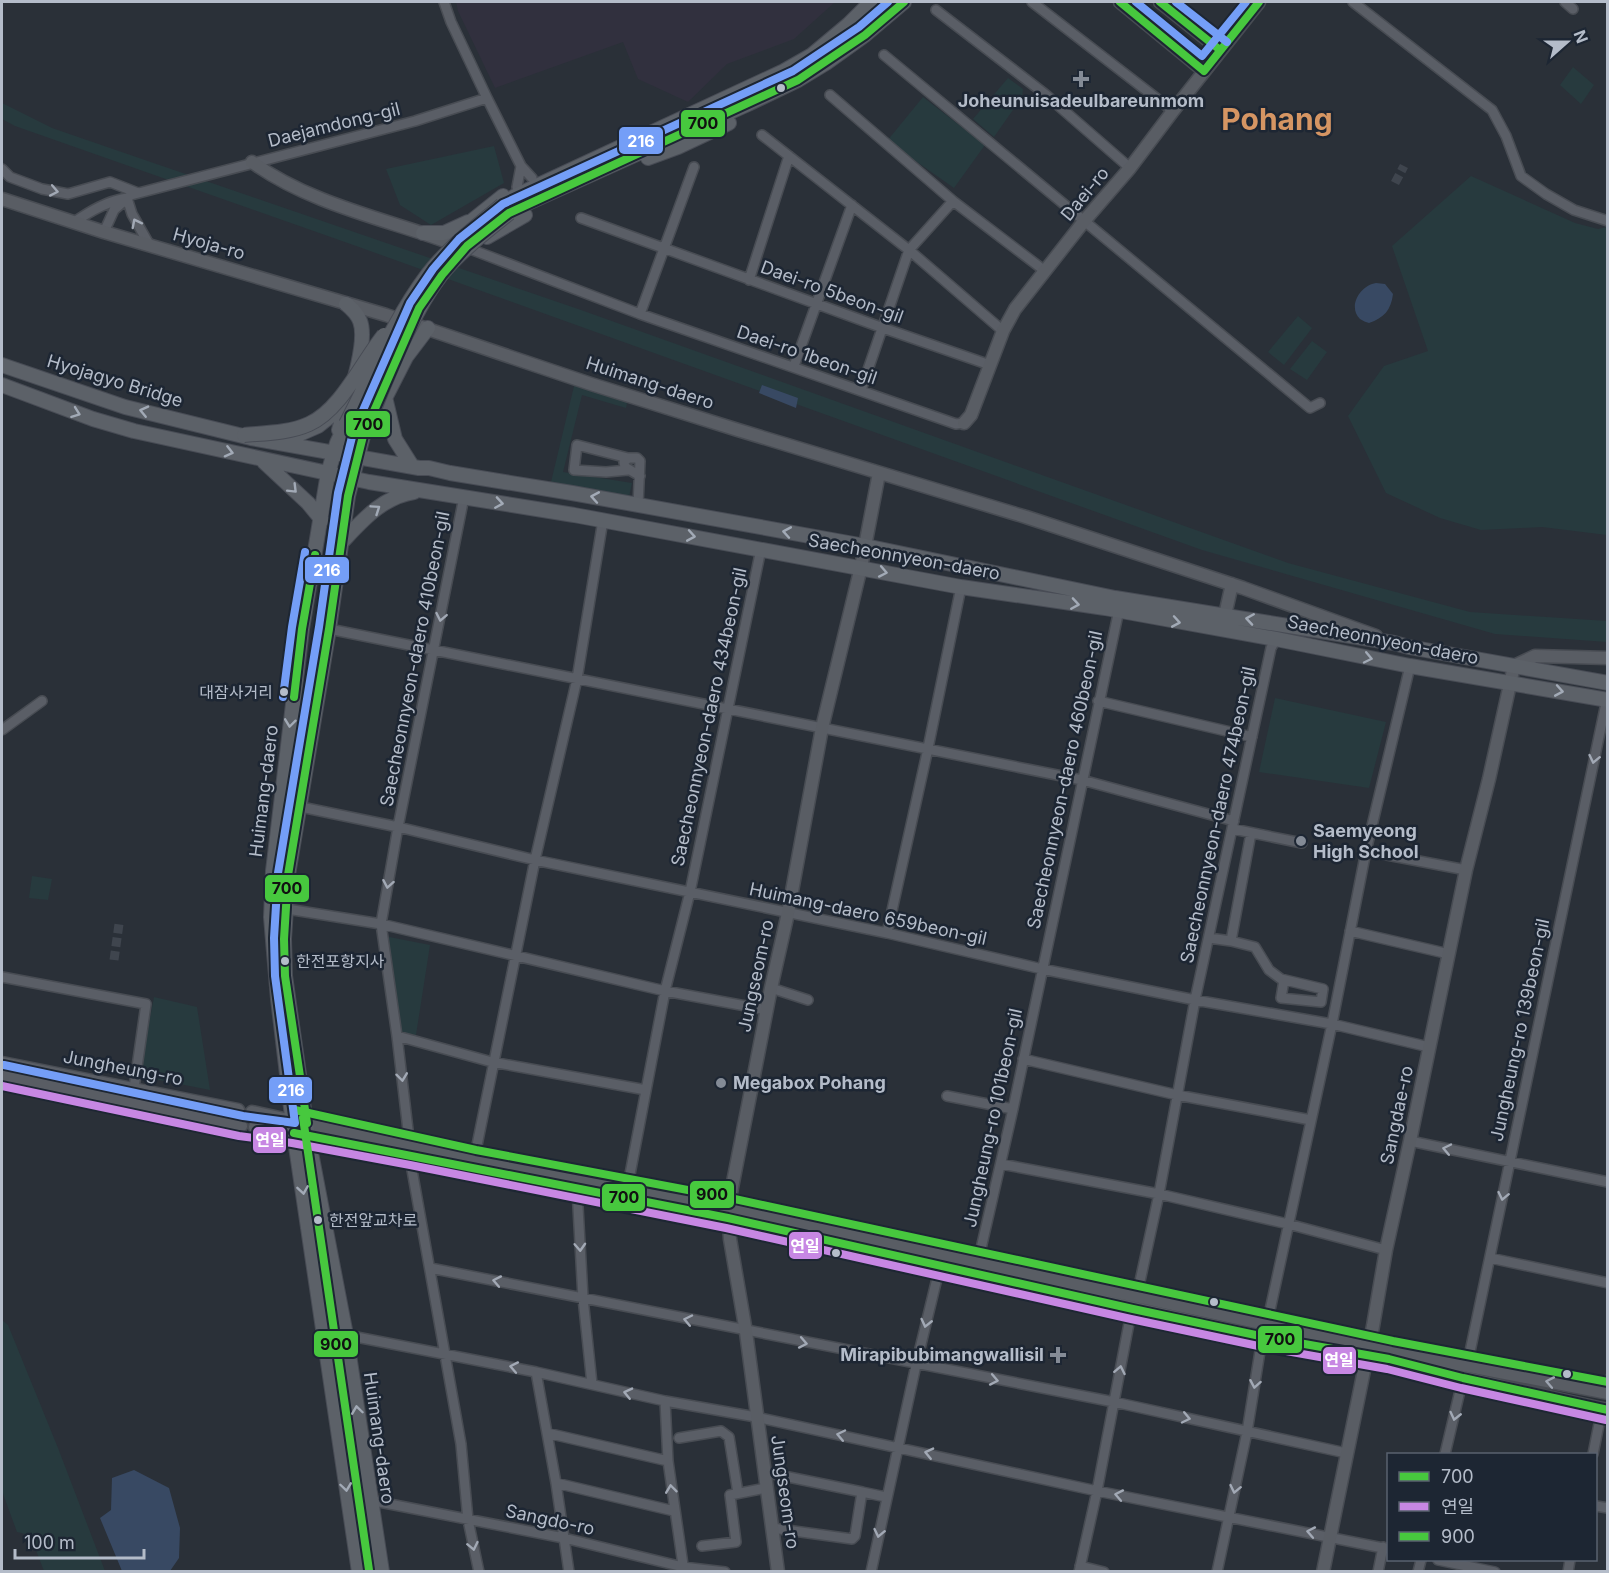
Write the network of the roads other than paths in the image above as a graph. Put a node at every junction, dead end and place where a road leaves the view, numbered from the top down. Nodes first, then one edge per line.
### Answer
1 (444, 2) edge
2 (872, 2) edge
3 (904, 2) edge
4 (1032, 2) edge
5 (1120, 2) edge
6 (1160, 2) edge
7 (1353, 2) edge
8 (1565, 2) edge
9 (1253, 4) edge
10 (1573, 9) dead end
11 (936, 10) dead end
12 (1220, 50) junction
13 (884, 55) dead end
14 (1204, 71) junction
15 (830, 95) dead end
16 (488, 98) junction
17 (745, 98) junction
18 (1173, 111) junction
19 (762, 135) dead end
20 (789, 156) junction
21 (252, 162) junction
22 (522, 166) junction
23 (694, 167) dead end
24 (1130, 168) junction
25 (2, 169) edge
26 (532, 178) junction
27 (517, 187) junction
28 (138, 193) junction
29 (127, 198) junction
30 (2, 200) edge
31 (953, 201) junction
32 (852, 205) junction
33 (506, 209) junction
34 (581, 218) dead end
35 (473, 220) junction
36 (1085, 220) junction
37 (1608, 221) edge
38 (73, 223) junction
39 (104, 232) junction
40 (423, 233) junction
41 (461, 233) junction
42 (451, 243) junction
43 (150, 246) junction
44 (471, 247) junction
45 (664, 249) junction
46 (909, 250) junction
47 (1045, 271) junction
48 (749, 280) junction
49 (346, 303) junction
50 (818, 304) junction
51 (640, 314) junction
52 (405, 317) junction
53 (428, 328) junction
54 (883, 328) junction
55 (1003, 331) junction
56 (990, 365) junction
57 (2, 366) edge
58 (794, 366) junction
59 (2, 386) edge
60 (861, 390) junction
61 (385, 397) junction
62 (348, 400) junction
63 (1320, 403) dead end
64 (964, 423) joint
65 (201, 424) joint
66 (244, 435) junction
67 (278, 444) junction
68 (335, 450) junction
69 (357, 455) junction
70 (628, 458) junction
71 (263, 460) junction
72 (412, 466) junction
73 (628, 470) junction
74 (328, 473) junction
75 (879, 473) junction
76 (640, 476) junction
77 (352, 478) junction
78 (421, 491) junction
79 (464, 497) junction
80 (638, 505) junction
81 (321, 520) junction
82 (603, 520) junction
83 (341, 543) junction
84 (865, 546) junction
85 (760, 549) junction
86 (861, 567) junction
87 (1232, 584) junction
88 (960, 587) junction
89 (1120, 605) junction
90 (1225, 615) junction
91 (329, 629) junction
92 (1276, 639) junction
93 (1394, 643) junction
94 (435, 650) junction
95 (1608, 658) edge
96 (1410, 666) junction
97 (1514, 666) junction
98 (577, 679) junction
99 (1510, 683) junction
100 (1608, 683) edge
101 (42, 701) dead end
102 (1098, 701) junction
103 (1608, 701) edge
104 (728, 709) junction
105 (822, 728) junction
106 (2, 730) edge
107 (1252, 737) junction
108 (928, 749) junction
109 (1082, 780) junction
110 (301, 807) junction
111 (1233, 825) junction
112 (398, 827) junction
113 (1251, 832) junction
114 (1302, 843) dead end
115 (1366, 851) junction
116 (535, 860) junction
117 (1466, 870) junction
118 (690, 891) junction
119 (287, 909) junction
120 (788, 913) junction
121 (381, 924) junction
122 (1350, 931) junction
123 (887, 933) junction
124 (1209, 938) junction
125 (1231, 941) junction
126 (1449, 954) junction
127 (516, 956) junction
128 (1041, 969) junction
129 (2, 977) edge
130 (1284, 980) junction
131 (771, 988) junction
132 (665, 991) junction
133 (808, 1000) dead end
134 (1195, 1000) junction
135 (1298, 1000) junction
136 (767, 1010) junction
137 (1295, 1017) junction
138 (1332, 1024) junction
139 (397, 1036) junction
140 (1429, 1047) junction
141 (1023, 1059) junction
142 (492, 1062) junction
143 (2, 1063) edge
144 (2, 1075) edge
145 (134, 1088) junction
146 (646, 1090) junction
147 (1177, 1095) junction
148 (947, 1096) dead end
149 (1013, 1109) junction
150 (238, 1110) dead end
151 (252, 1112) dead end
152 (1311, 1120) junction
153 (241, 1126) dead end
154 (255, 1127) dead end
155 (301, 1128) junction
156 (1410, 1141) junction
157 (411, 1151) junction
158 (474, 1160) junction
159 (1510, 1162) junction
160 (1001, 1164) junction
161 (1608, 1182) edge
162 (577, 1189) junction
163 (627, 1190) junction
164 (1159, 1194) junction
165 (728, 1213) junction
166 (1288, 1224) junction
167 (1386, 1250) junction
168 (1490, 1258) junction
169 (940, 1266) junction
170 (430, 1268) junction
171 (976, 1268) junction
172 (1608, 1283) edge
173 (1137, 1295) junction
174 (583, 1298) junction
175 (1134, 1309) junction
176 (1267, 1324) junction
177 (746, 1332) junction
178 (346, 1335) junction
179 (1265, 1337) junction
180 (1368, 1351) junction
181 (446, 1354) junction
182 (916, 1365) junction
183 (1467, 1366) junction
184 (536, 1372) junction
185 (1462, 1378) junction
186 (1608, 1380) edge
187 (592, 1384) junction
188 (1606, 1393) edge
189 (665, 1401) junction
190 (1114, 1402) junction
191 (1605, 1410) edge
192 (756, 1417) junction
193 (1247, 1432) junction
194 (547, 1434) junction
195 (679, 1438) dead end
196 (898, 1446) junction
197 (1346, 1453) junction
198 (1446, 1453) edge
199 (1594, 1453) edge
200 (668, 1461) junction
201 (764, 1472) junction
202 (556, 1483) junction
203 (766, 1488) junction
204 (1097, 1491) junction
205 (862, 1492) junction
206 (738, 1493) junction
207 (886, 1497) junction
208 (369, 1500) junction
209 (674, 1511) junction
210 (1229, 1516) junction
211 (468, 1520) junction
212 (772, 1528) junction
213 (1331, 1536) junction
214 (564, 1538) junction
215 (702, 1546) dead end
216 (1386, 1548) edge
217 (1443, 1561) edge
218 (684, 1569) edge
219 (1079, 1569) edge
220 (359, 1572) edge
221 (382, 1572) edge
222 (479, 1572) edge
223 (569, 1572) edge
224 (725, 1572) edge
225 (778, 1572) edge
226 (871, 1572) edge
227 (1104, 1572) edge
228 (1217, 1572) edge
229 (1323, 1572) edge
230 (1377, 1572) edge
231 (1495, 1572) edge

1 - 16 street
2 - 17 main road, Huimang-daero
3 - 17 main road, Huimang-daero
4 - 18 street
5 - 14 main road
6 - 12 main road
7 - 37 street
8 - 10 street
9 - 12 main road, Daei-ro
11 - 24 street
12 - 14 main road, Daei-ro
13 - 36 street
14 - 18 main road, Daei-ro
15 - 31 street
16 - 21 street, Daejamdong-gil
16 - 22 street
17 - 26 main road
17 - 33 main road, Huimang-daero
17 - 44 main road
18 - 24 main road, Daei-ro
19 - 20 street
20 - 32 street
20 - 48 street
21 - 28 street, Daejamdong-gil
21 - 40 main road
22 - 26 street
22 - 27 street
23 - 45 street
24 - 36 main road, Daei-ro
25 -> 28 street
26 - 27 main road
27 - 35 main road
28 - 29 street, Daejamdong-gil
29 - 38 street
29 - 39 street, Daejamdong-gil
43 -> 29 street
30 - 38 main road, Hyoja-ro
31 - 46 street
31 - 47 street
32 - 46 street
32 - 50 street
33 - 52 main road, Huimang-daero, bridge
33 - 69 main road, Huimang-daero, bridge
34 - 45 street, Daei-ro 5beon-gil
35 - 40 main road
35 - 41 main road
36 - 47 main road, Daei-ro
36 - 63 street
38 - 39 main road, Hyoja-ro
39 - 43 main road, Hyoja-ro
40 - 42 main road
41 - 42 main road
41 - 44 main road
42 - 44 main road
43 - 49 main road, Hyoja-ro
44 - 51 street, Daei-ro 1beon-gil
45 - 48 street, Daei-ro 5beon-gil
45 - 51 street
46 - 54 street
46 - 55 street
47 - 55 main road, Daei-ro
48 - 50 street, Daei-ro 5beon-gil
49 - 52 main road, Hyoja-ro
49 - 62 main road
50 - 54 street, Daei-ro 5beon-gil
50 - 58 street
51 - 58 street, Daei-ro 1beon-gil
52 - 53 main road, Huimang-daero
52 - 66 main road, bridge
52 - 68 main road, Huimang-daero, bridge
53 - 61 main road
53 - 75 main road, Huimang-daero
54 - 56 street, Daei-ro 5beon-gil
54 - 60 street
55 - 56 main road, Daei-ro
56 - 64 main road, Daei-ro
65 -> 57 main road, Hyojagyo Bridge
58 - 60 street, Daei-ro 1beon-gil
59 -> 71 main road, Saecheonnyeon-daero
60 - 64 street, Daei-ro 1beon-gil
61 - 69 main road
61 - 72 main road
62 - 67 main road
62 - 68 main road
65 - 66 main road, Saecheonnyeon-daero
66 - 67 main road, Saecheonnyeon-daero
67 - 68 main road, Saecheonnyeon-daero
68 - 69 main road, Saecheonnyeon-daero
68 - 74 main road, Huimang-daero
69 - 72 main road, Saecheonnyeon-daero
69 - 77 main road, Huimang-daero
70 - 73 street
70 - 73 street
70 - 76 street
71 - 74 main road, Saecheonnyeon-daero
71 -> 81 main road
80 -> 72 main road, Saecheonnyeon-daero
73 - 76 street
74 - 77 main road, Saecheonnyeon-daero
74 - 81 main road, Huimang-daero
75 - 84 main road, Saecheonnyeon-daero
75 - 87 main road, Saecheonnyeon-daero
76 - 80 street
77 - 78 main road, Saecheonnyeon-daero
77 - 83 main road, Huimang-daero
78 - 79 main road, Saecheonnyeon-daero
83 -> 78 main road
79 -> 82 main road, Saecheonnyeon-daero
79 -> 94 street, Saecheonnyeon-daero 410beon-gil
84 -> 80 main road, Saecheonnyeon-daero
81 -> 155 main road, Huimang-daero
82 -> 85 main road, Saecheonnyeon-daero
82 - 98 street
83 - 91 main road, Huimang-daero
84 - 86 main road, Jungseom-ro
84 - 89 main road, Saecheonnyeon-daero
85 - 86 main road, Saecheonnyeon-daero
85 - 104 street, Saecheonnyeon-daero 434beon-gil
86 -> 88 main road, Saecheonnyeon-daero
86 - 105 main road, Jungseom-ro
87 - 90 main road
87 - 93 main road, Saecheonnyeon-daero
88 -> 89 main road, Saecheonnyeon-daero
88 - 108 street
89 - 90 main road, Saecheonnyeon-daero
89 -> 92 main road, Saecheonnyeon-daero
89 - 102 street, Saecheonnyeon-daero 460beon-gil
93 -> 90 main road, Saecheonnyeon-daero
91 - 94 street
91 - 110 main road, Huimang-daero
92 -> 96 main road, Saecheonnyeon-daero
92 - 107 street, Saecheonnyeon-daero 474beon-gil
93 - 97 main road, Saecheonnyeon-daero
94 - 98 street
94 - 112 street, Saecheonnyeon-daero 410beon-gil
95 - 97 main road
96 - 99 main road, Saecheonnyeon-daero
96 - 115 street
97 - 99 main road, Sangdae-ro
97 - 100 main road, Saecheonnyeon-daero
98 - 104 street
98 - 116 street
99 -> 103 main road, Saecheonnyeon-daero
99 - 117 main road, Sangdae-ro
101 - 106 street
102 - 107 street
102 - 109 street, Saecheonnyeon-daero 460beon-gil
103 -> 159 street, Jungheung-ro 139beon-gil
104 - 105 street
104 - 118 street, Saecheonnyeon-daero 434beon-gil
105 - 108 street
105 - 120 main road, Jungseom-ro
107 - 111 street, Saecheonnyeon-daero 474beon-gil
108 - 109 street
108 - 123 street
109 - 111 street
109 - 128 street, Saecheonnyeon-daero 460beon-gil
110 - 112 street, Huimang-daero 659beon-gil
110 - 119 main road, Huimang-daero
111 - 113 street
111 - 124 street, Saecheonnyeon-daero 474beon-gil
112 - 116 street, Huimang-daero 659beon-gil
112 -> 121 street, Saecheonnyeon-daero 410beon-gil
113 - 114 street
113 - 125 street
115 - 117 street
115 - 122 street
116 - 118 street, Huimang-daero 659beon-gil
116 - 127 street
117 - 126 main road, Sangdae-ro
118 - 120 street, Huimang-daero 659beon-gil
118 - 132 street, Saecheonnyeon-daero 434beon-gil
119 - 121 street
119 - 155 main road, Huimang-daero
120 - 123 street, Huimang-daero 659beon-gil
120 - 131 main road, Jungseom-ro
121 - 127 street
121 - 139 street, Saecheonnyeon-daero 410beon-gil
122 - 126 street
122 - 138 street
123 - 128 street, Huimang-daero 659beon-gil
124 - 125 street
124 - 134 street, Saecheonnyeon-daero 474beon-gil
125 - 130 street
126 - 140 main road, Sangdae-ro
127 - 132 street
127 - 142 street
128 - 134 street, Huimang-daero 659beon-gil
128 - 141 street, Jungheung-ro 101beon-gil
129 - 145 street
130 - 135 street
130 - 135 street
131 - 133 street
131 - 136 main road, Jungseom-ro
132 - 136 street
132 - 146 street, Saecheonnyeon-daero 434beon-gil
134 - 137 street, Huimang-daero 659beon-gil
134 - 147 street, Saecheonnyeon-daero 474beon-gil
135 - 137 street
136 - 165 main road, Jungseom-ro
137 - 138 street, Huimang-daero 659beon-gil
138 - 140 street, Huimang-daero 659beon-gil
138 - 152 street
139 - 142 street
139 -> 157 street, Saecheonnyeon-daero 410beon-gil
140 - 156 main road, Sangdae-ro
141 - 147 street
141 - 149 street, Jungheung-ro 101beon-gil
142 - 146 street
142 - 158 street
143 - 145 main road, Jungheung-ro
144 - 153 main road, Jungheung-ro
145 - 150 main road, Jungheung-ro
146 - 163 street, Saecheonnyeon-daero 434beon-gil
147 - 152 street
147 - 164 street, Saecheonnyeon-daero 474beon-gil
148 - 149 street
149 - 160 street, Jungheung-ro 101beon-gil
151 - 155 main road
152 - 166 street
154 - 155 main road
155 - 157 main road
155 - 178 main road, Huimang-daero
155 -> 220 main road, Huimang-daero
159 -> 156 street
156 - 167 main road, Sangdae-ro
157 - 158 main road
157 - 162 main road
157 - 170 street, Saecheonnyeon-daero 410beon-gil
158 - 163 main road
159 - 161 street
159 -> 168 street, Jungheung-ro 139beon-gil
160 - 164 street
160 - 171 street, Jungheung-ro 101beon-gil
162 - 165 main road
162 -> 174 street
163 - 165 main road
164 - 166 street
164 - 173 street, Saecheonnyeon-daero 474beon-gil
165 - 169 main road
165 - 171 main road
165 - 177 main road, Jungseom-ro
166 - 167 street
166 - 176 street
167 - 180 main road, Sangdae-ro
168 - 172 street
168 - 183 street, Jungheung-ro 139beon-gil
169 - 171 main road
169 -> 182 street
174 -> 170 street
170 - 181 street, Saecheonnyeon-daero 410beon-gil
171 - 173 main road
171 - 175 main road
173 - 176 main road
177 -> 174 street
174 - 187 street
175 - 179 main road
190 -> 175 street
176 - 180 main road
177 -> 182 street
177 - 192 main road, Jungseom-ro
178 - 181 street, Jungseom-ro
208 -> 178 main road, Huimang-daero
179 - 180 main road
179 -> 193 street
180 - 183 main road
180 - 185 main road
180 - 197 main road, Sangdae-ro
184 -> 181 street, Jungseom-ro
181 - 211 street, Saecheonnyeon-daero 410beon-gil
182 -> 190 street
182 - 196 street
188 -> 183 main road
184 - 187 street, Jungseom-ro
184 - 194 street
185 - 191 main road
185 -> 198 street
186 - 188 street
189 -> 187 street, Jungseom-ro
189 - 192 street, Jungseom-ro
189 - 200 street
190 -> 193 street
190 - 204 street
191 - 199 street
196 -> 192 street, Jungseom-ro
192 - 201 main road, Jungseom-ro
193 - 197 street
193 -> 210 street
194 - 200 street
194 - 202 street
195 - 206 street
204 -> 196 street, Jungseom-ro
196 - 207 street
197 - 213 main road, Sangdae-ro
209 -> 200 street
201 - 203 main road, Jungseom-ro
201 - 205 street
202 - 209 street
202 - 214 street
203 - 206 street
203 - 212 main road, Jungseom-ro
210 -> 204 street, Jungseom-ro
204 - 219 street
205 - 207 street
205 - 212 street
206 - 215 street
207 -> 226 street
208 - 211 street, Sangdo-ro
208 - 221 main road, Huimang-daero
209 - 218 street
213 -> 210 street, Jungseom-ro
210 - 228 street
211 - 214 street, Sangdo-ro
211 -> 222 street, Saecheonnyeon-daero 410beon-gil
212 - 225 main road, Jungseom-ro
213 - 216 street, Jungseom-ro
213 - 229 main road, Sangdae-ro
214 - 218 street, Sangdo-ro
214 - 223 street
216 - 230 street
217 - 231 street
218 - 224 street, Sangdo-ro
219 - 227 street

